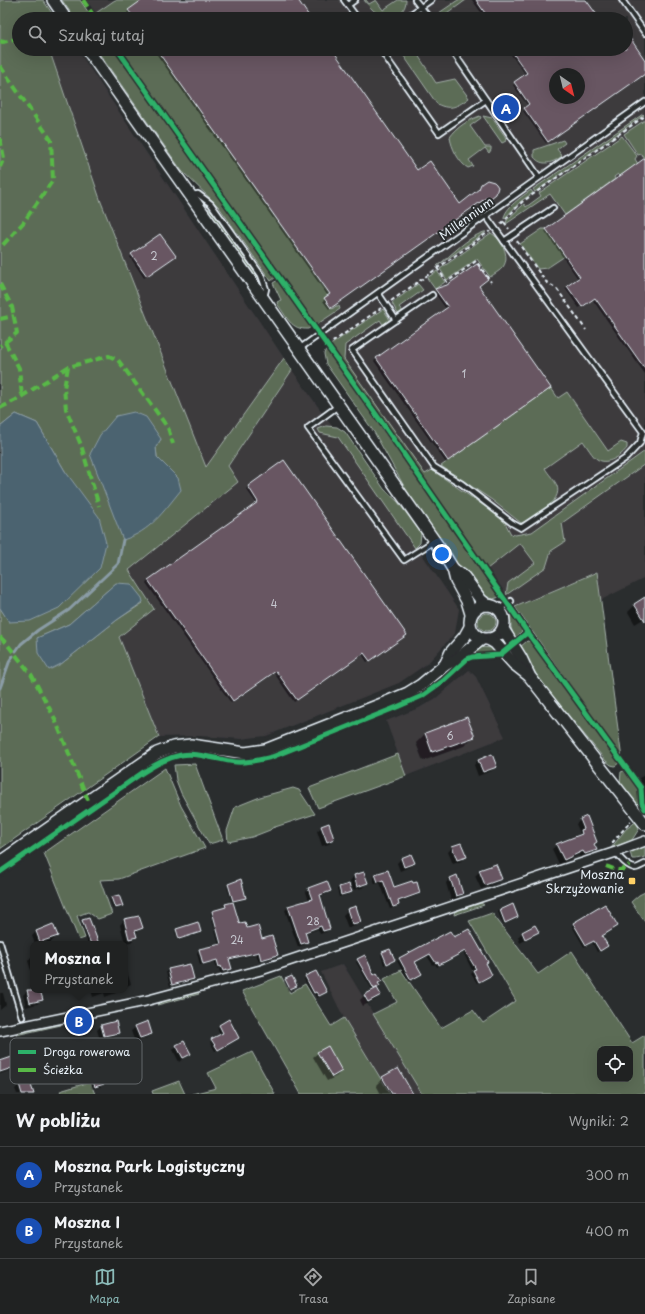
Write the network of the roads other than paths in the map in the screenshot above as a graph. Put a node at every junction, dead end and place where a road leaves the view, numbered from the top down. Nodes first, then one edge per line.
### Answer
1 (53, 0) edge
2 (344, 0) edge
3 (354, 0) edge
4 (415, 0) edge
5 (431, 0) edge
6 (622, 0) edge
7 (348, 5) junction
8 (421, 7) junction
9 (61, 12) edge
10 (353, 12) edge
11 (414, 12) edge
12 (425, 12) edge
13 (630, 12) edge
14 (633, 16) edge
15 (645, 33) edge
16 (92, 56) edge
17 (385, 56) edge
18 (456, 56) edge
19 (486, 100) junction
20 (645, 102) edge
21 (539, 177) junction
22 (553, 208) dead end
23 (486, 216) junction
24 (504, 241) junction
25 (378, 293) junction
26 (432, 295) dead end
27 (396, 320) junction
28 (299, 349) junction
29 (338, 406) junction
30 (434, 541) junction
31 (453, 569) junction
32 (511, 601) dead end
33 (487, 605) junction
34 (499, 610) junction
35 (471, 614) junction
36 (470, 627) junction
37 (503, 629) junction
38 (485, 639) junction
39 (445, 665) junction
40 (530, 676) junction
41 (645, 824) edge
42 (645, 841) edge
43 (616, 852) junction
44 (0, 862) edge
45 (645, 864) edge
46 (0, 942) edge
47 (22, 1016) dead end
48 (0, 1031) edge

1 - 9 street
2 - 7 lane
3 - 7 lane
4 - 8 lane
5 - 8 lane
6 - 13 lane
7 - 10 lane
8 - 11 lane
8 - 12 lane
14 - 15 lane
16 - 28 street
17 - 19 lane
18 - 19 lane
19 - 21 lane
20 - 21 lane, Millennium
21 - 23 lane, Millennium
22 - 24 lane
23 - 24 lane
23 - 25 lane, Millennium
24 - 27 lane
25 - 27 lane
25 - 28 lane, Millennium
26 - 27 lane
28 - 29 street
29 - 30 street
29 - 30 lane
30 - 31 street
31 - 33 street
31 - 35 street
32 - 34 lane
33 - 34 street
33 - 35 street
34 - 37 street
35 - 36 street
36 - 38 street
36 - 39 street
37 - 38 street
37 - 40 street
38 - 39 street
38 - 40 street
39 - 44 street
40 - 41 street
42 - 43 street
43 - 45 lane
43 - 48 street
46 - 47 lane

